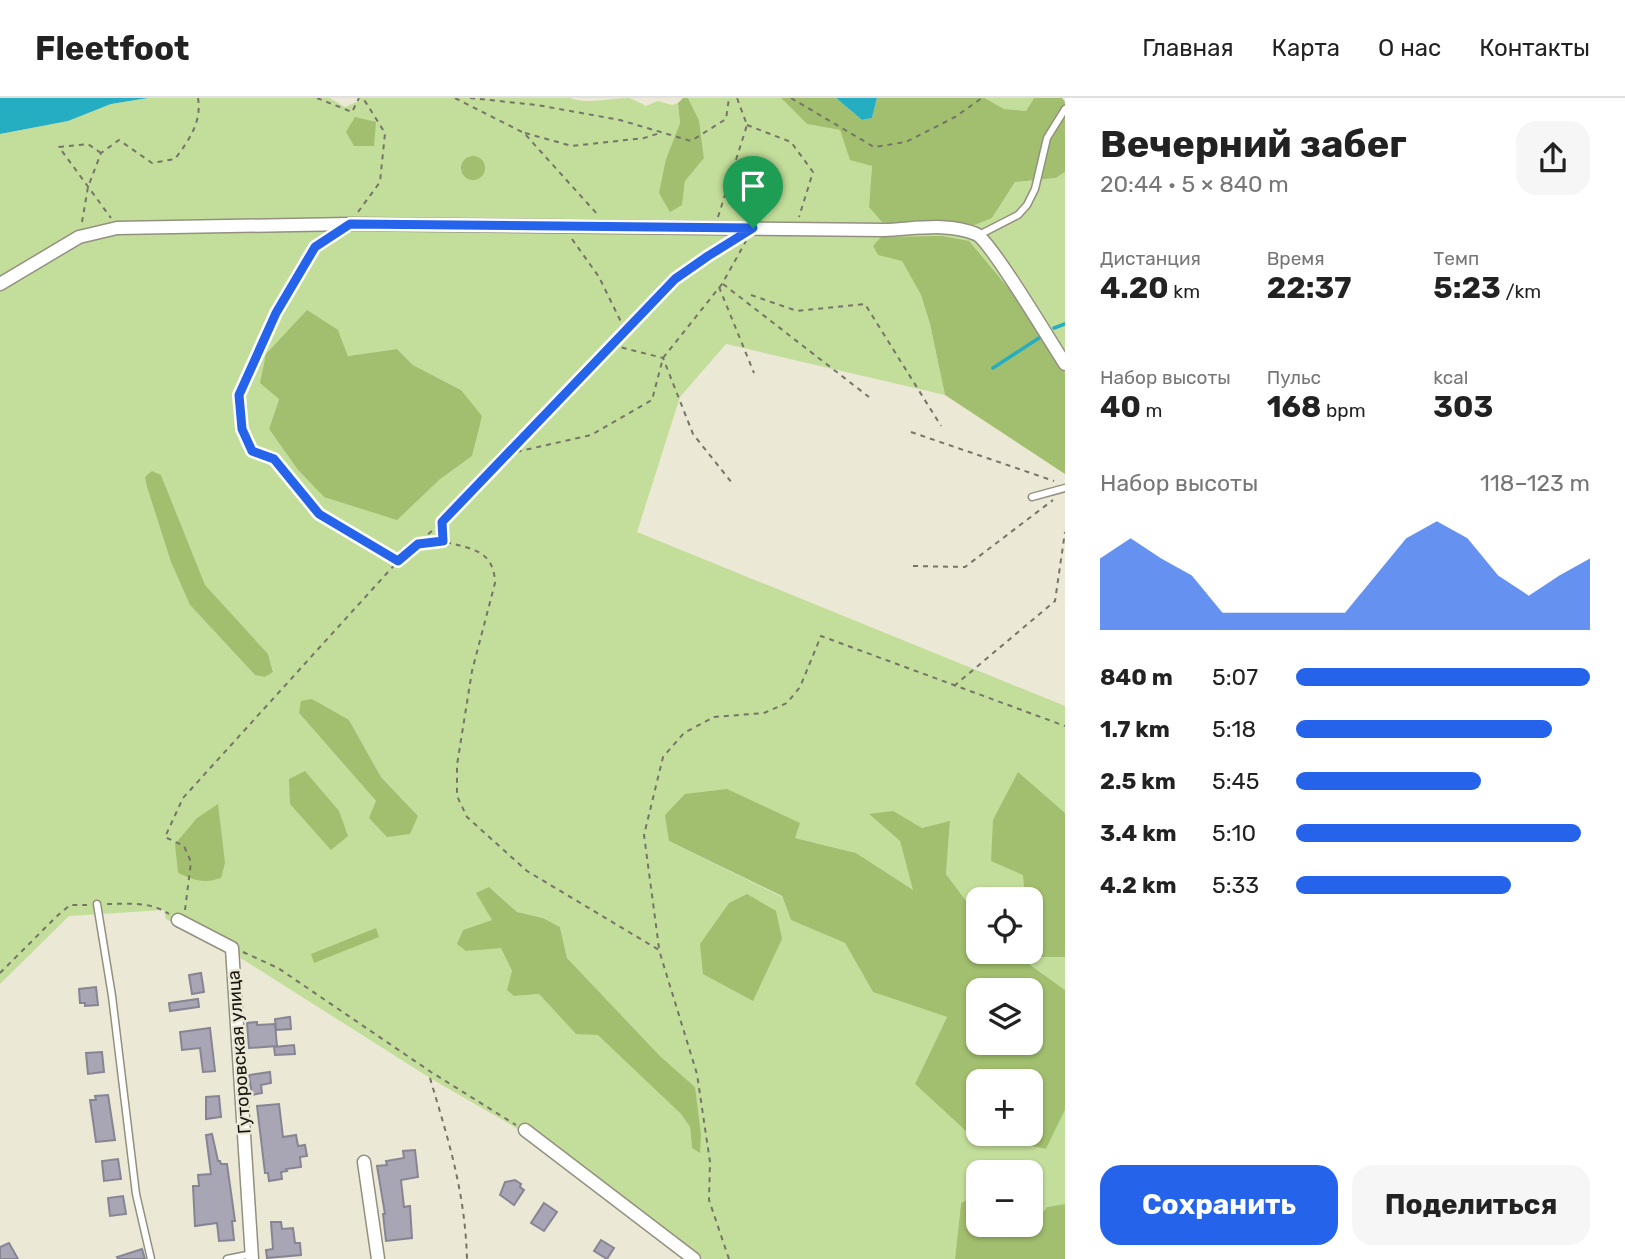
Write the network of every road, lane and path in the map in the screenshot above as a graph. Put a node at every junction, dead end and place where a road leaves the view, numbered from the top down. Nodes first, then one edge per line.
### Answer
1 (198, 98) edge
2 (317, 98) edge
3 (361, 98) edge
4 (454, 98) edge
5 (470, 98) edge
6 (729, 98) edge
7 (737, 98) edge
8 (791, 98) edge
9 (982, 98) edge
10 (1065, 109) edge
11 (747, 125) junction
12 (661, 132) junction
13 (524, 133) junction
14 (101, 153) junction
15 (88, 187) junction
16 (350, 224) junction
17 (564, 227) junction
18 (610, 227) junction
19 (117, 228) junction
20 (714, 228) junction
21 (753, 228) junction
22 (795, 229) junction
23 (979, 235) junction
24 (79, 237) junction
25 (731, 242) dead end
26 (0, 284) edge
27 (721, 285) junction
28 (751, 295) dead end
29 (625, 330) junction
30 (611, 345) junction
31 (663, 358) junction
32 (1065, 364) edge
33 (754, 373) dead end
34 (869, 397) dead end
35 (941, 426) dead end
36 (911, 432) dead end
37 (506, 454) junction
38 (732, 483) dead end
39 (1065, 486) edge
40 (1032, 497) dead end
41 (1054, 500) dead end
42 (442, 522) junction
43 (1065, 532) edge
44 (443, 541) junction
45 (418, 544) junction
46 (398, 561) junction
47 (913, 566) dead end
48 (954, 686) junction
49 (1065, 726) edge
50 (97, 904) junction
51 (177, 920) junction
52 (232, 948) junction
53 (659, 950) junction
54 (0, 973) edge
55 (430, 1078) dead end
56 (525, 1130) joint
57 (364, 1163) dead end
58 (252, 1257) edge
59 (151, 1259) edge
60 (227, 1259) edge
61 (378, 1259) edge
62 (467, 1259) edge
63 (694, 1259) edge
64 (729, 1259) edge

1 - 14 path
2 - 3 path
3 - 16 path
4 - 13 path
5 - 12 path
6 - 12 path
7 - 11 path
8 - 9 path
10 - 23 lane
11 - 20 path
11 - 22 path
12 - 13 path
13 - 18 path
14 - 15 path
14 - 15 path
15 - 19 path
15 - 24 path
16 - 17 street
16 - 19 street
16 - 46 path
17 - 18 street
17 - 29 path
18 - 20 street
19 - 24 street
20 - 21 street
21 - 22 street
21 - 27 path
22 - 23 street
23 - 32 street
24 - 26 street
25 - 29 path
27 - 31 path
27 - 33 path
27 - 34 path
28 - 35 path
29 - 30 path
30 - 31 path
30 - 37 path
31 - 37 path
31 - 38 path
36 - 39 path
37 - 42 path
39 - 40 lane
41 - 47 path
42 - 44 path
42 - 45 path
43 - 48 path
44 - 45 path
44 - 53 path
45 - 46 path
46 - 51 path
48 - 49 path
48 - 53 path
50 - 51 path
50 - 54 path
50 - 59 lane
51 - 52 street, Гуторовская улица
52 - 56 path
52 - 58 street, Гуторовская улица
53 - 64 path
55 - 62 path
56 - 63 street
57 - 61 street
58 - 60 lane

